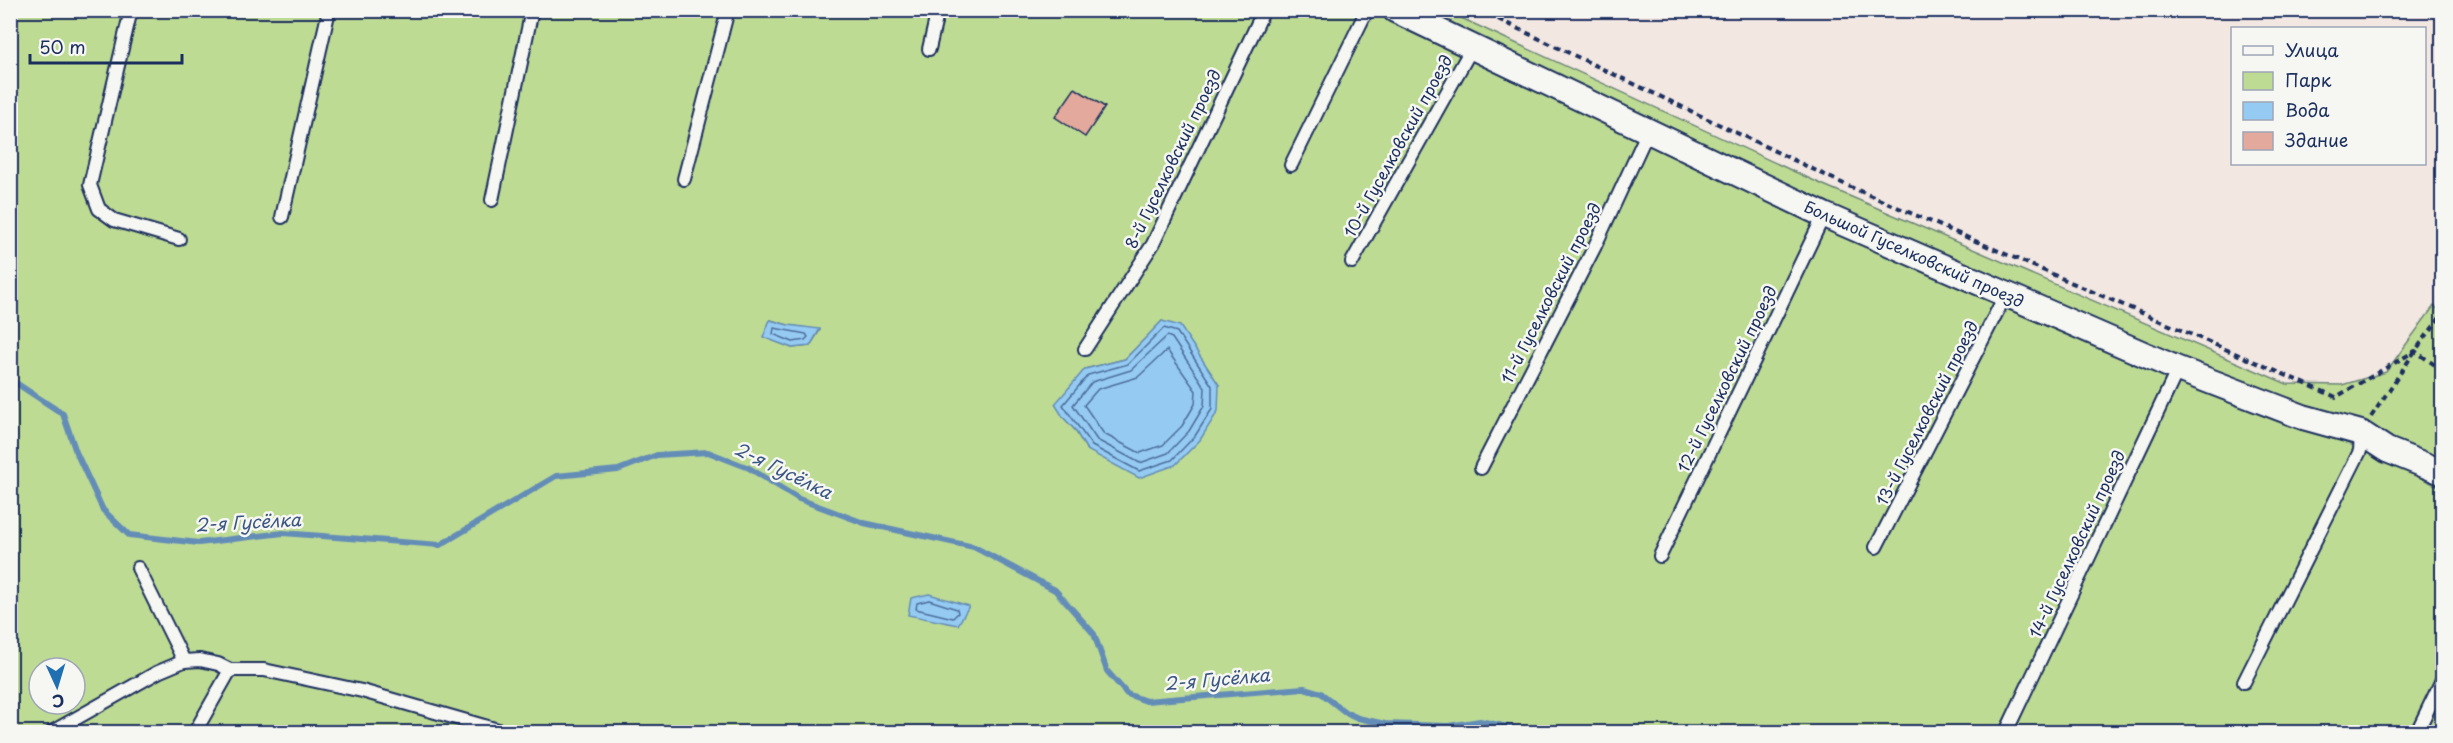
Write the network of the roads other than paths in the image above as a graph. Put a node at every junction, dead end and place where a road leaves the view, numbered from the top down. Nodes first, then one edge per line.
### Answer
1 (131, 10) edge
2 (329, 10) edge
3 (532, 10) edge
4 (728, 10) edge
5 (938, 10) edge
6 (1264, 10) edge
7 (1367, 10) edge
8 (1395, 10) edge
9 (1473, 46) junction
10 (928, 49) dead end
11 (1648, 131) junction
12 (1291, 165) dead end
13 (684, 179) dead end
14 (492, 200) dead end
15 (1824, 215) junction
16 (282, 217) dead end
17 (178, 239) dead end
18 (1352, 262) dead end
19 (2006, 294) junction
20 (1085, 349) dead end
21 (2178, 369) junction
22 (2361, 433) junction
23 (1481, 468) dead end
24 (2442, 472) edge
25 (1876, 547) dead end
26 (1660, 556) dead end
27 (138, 568) dead end
28 (184, 661) junction
29 (230, 670) junction
30 (2442, 680) edge
31 (2244, 682) dead end
32 (52, 732) edge
33 (195, 732) edge
34 (505, 732) edge
35 (2006, 732) edge
36 (2417, 732) edge

1 - 17 lane
2 - 16 lane
3 - 14 lane
4 - 13 lane
5 - 10 lane
6 - 20 lane, 8-й Гуселковский проезд
7 - 12 lane
8 - 9 street, Большой Гуселковский проезд
9 - 11 street, Большой Гуселковский проезд
9 - 18 lane, 10-й Гуселковский проезд
11 - 15 street, Большой Гуселковский проезд
11 - 23 lane, 11-й Гуселковский проезд
15 - 19 street, Большой Гуселковский проезд
15 - 26 lane, 12-й Гуселковский проезд
19 - 21 street, Большой Гуселковский проезд
19 - 25 lane, 13-й Гуселковский проезд
21 - 22 street, Большой Гуселковский проезд
21 - 35 lane, 14-й Гуселковский проезд
22 - 24 street, Большой Гуселковский проезд
22 - 31 lane
27 - 28 lane
28 - 29 lane
28 - 32 lane
29 - 33 lane
29 - 34 lane
30 - 36 lane

